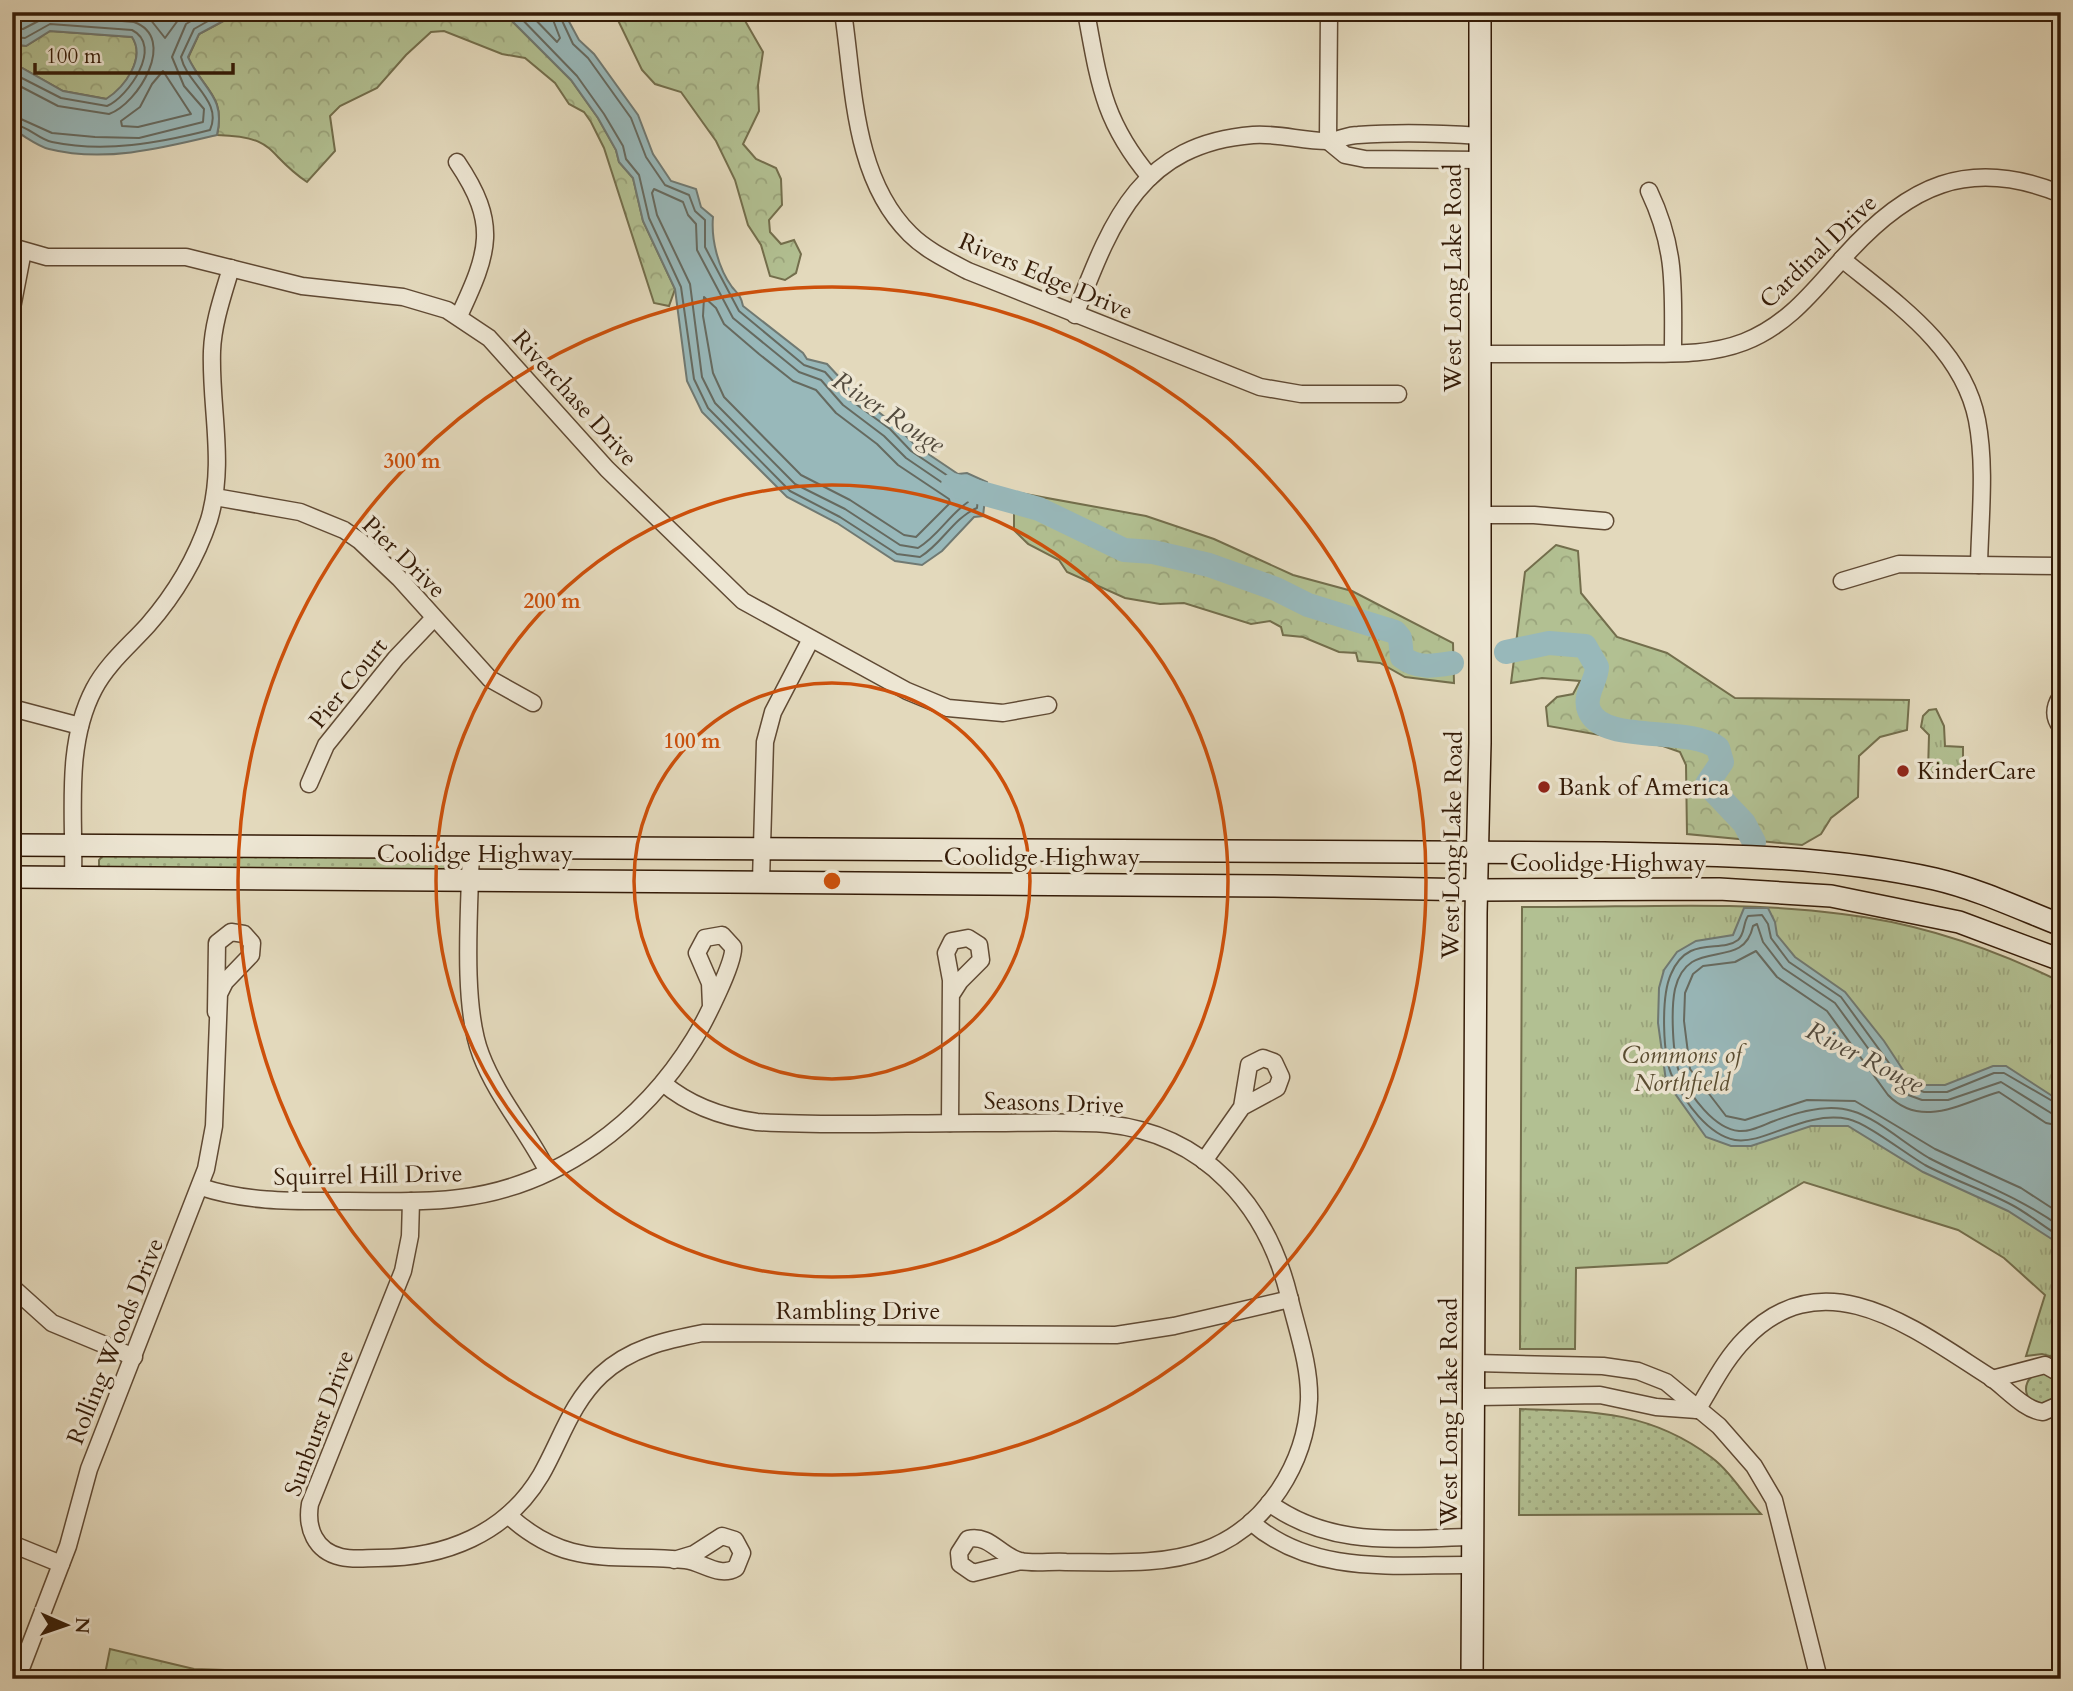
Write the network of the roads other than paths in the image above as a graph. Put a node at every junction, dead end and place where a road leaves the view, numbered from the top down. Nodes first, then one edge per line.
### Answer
1 (843, 12) edge
2 (1086, 12) edge
3 (1329, 12) edge
4 (1480, 12) edge
5 (1480, 136) junction
6 (1328, 141) junction
7 (1480, 160) junction
8 (457, 162) dead end
9 (1150, 177) junction
10 (1649, 191) dead end
11 (2061, 194) edge
12 (18, 249) edge
13 (1842, 259) junction
14 (231, 268) junction
15 (12, 308) edge
16 (1076, 315) junction
17 (459, 316) junction
18 (1673, 353) junction
19 (1479, 354) junction
20 (1398, 394) dead end
21 (215, 496) junction
22 (1479, 515) junction
23 (1605, 521) dead end
24 (1979, 565) junction
25 (2061, 566) edge
26 (1842, 581) dead end
27 (434, 618) junction
28 (811, 639) junction
29 (2061, 696) edge
30 (534, 703) dead end
31 (1048, 705) dead end
32 (12, 708) edge
33 (80, 726) junction
34 (2061, 727) edge
35 (309, 785) dead end
36 (12, 845) edge
37 (74, 845) junction
38 (471, 847) junction
39 (762, 849) junction
40 (1270, 853) junction
41 (1322, 853) junction
42 (1478, 853) junction
43 (1683, 855) junction
44 (1731, 857) junction
45 (12, 877) edge
46 (73, 877) junction
47 (471, 880) junction
48 (761, 881) junction
49 (1253, 886) junction
50 (1299, 886) junction
51 (1673, 889) junction
52 (1719, 889) junction
53 (1476, 890) junction
54 (2061, 925) edge
55 (2061, 960) edge
56 (951, 995) dead end
57 (711, 1006) dead end
58 (216, 1012) dead end
59 (663, 1083) junction
60 (1242, 1107) dead end
61 (950, 1123) junction
62 (1204, 1161) junction
63 (548, 1172) junction
64 (201, 1187) junction
65 (411, 1201) junction
66 (12, 1287) edge
67 (1290, 1299) junction
68 (134, 1357) junction
69 (1476, 1363) junction
70 (2061, 1374) edge
71 (1993, 1379) junction
72 (1476, 1397) junction
73 (2061, 1404) edge
74 (1697, 1410) junction
75 (1269, 1503) junction
76 (508, 1515) junction
77 (1251, 1522) junction
78 (1474, 1537) junction
79 (12, 1544) edge
80 (674, 1560) dead end
81 (1021, 1561) dead end
82 (61, 1564) junction
83 (1474, 1565) junction
84 (17, 1679) edge
85 (1472, 1679) edge
86 (1819, 1679) edge

1 - 16 street, Rivers Edge Drive
2 - 9 street
3 - 6 street
4 - 5 main road, West Long Lake Road
5 - 6 street
5 - 7 main road, West Long Lake Road
6 - 7 street
6 - 9 street
7 - 19 main road, West Long Lake Road
8 - 17 street
9 - 16 street
10 - 18 street
11 - 13 street, Cardinal Drive
12 - 14 street, Riverchase Drive
12 - 15 street
13 - 18 street, Cardinal Drive
13 - 24 street
14 - 17 street, Riverchase Drive
14 - 21 street
16 - 20 street, Rivers Edge Drive
17 - 28 street, Riverchase Drive
18 - 19 street, Cardinal Drive
19 - 22 main road, West Long Lake Road
21 - 27 street, Pier Drive
21 - 33 street
22 - 23 street
22 - 42 main road, West Long Lake Road
24 - 25 street
24 - 26 street
27 - 30 street, Pier Drive
27 - 35 street, Pier Court
28 - 31 street, Riverchase Drive
28 - 39 street
29 - 34 street
32 - 33 street
33 - 37 street
36 - 37 main road, Coolidge Highway
37 - 38 main road, Coolidge Highway
37 - 46 street
38 - 39 main road, Coolidge Highway
38 - 47 street
39 - 40 main road, Coolidge Highway
39 - 48 street
40 - 41 main road, Coolidge Highway
40 - 49 main road
41 - 42 main road, Coolidge Highway
41 - 50 main road
42 - 43 main road, Coolidge Highway
42 - 53 main road, West Long Lake Road
43 - 44 main road, Coolidge Highway
43 - 51 main road
44 - 52 main road
44 - 54 main road, Coolidge Highway
45 - 46 main road, Coolidge Highway
46 - 47 main road, Coolidge Highway
47 - 48 main road, Coolidge Highway
47 - 63 street
48 - 49 main road, Coolidge Highway
49 - 50 main road, Coolidge Highway
50 - 53 main road, Coolidge Highway
51 - 52 main road, Coolidge Highway
51 - 53 main road, Coolidge Highway
52 - 55 main road, Coolidge Highway
53 - 69 main road, West Long Lake Road
56 - 61 street
57 - 59 street, Squirrel Hill Drive
58 - 64 street, Rolling Woods Drive
59 - 61 street, Seasons Drive
59 - 63 street, Squirrel Hill Drive
60 - 62 street
61 - 62 street, Seasons Drive
62 - 67 street, Seasons Drive
63 - 65 street, Squirrel Hill Drive
64 - 65 street, Squirrel Hill Drive
64 - 68 street, Rolling Woods Drive
65 - 76 street, Sunburst Drive
66 - 68 street
67 - 75 street, Seasons Drive
67 - 76 street, Rambling Drive
68 - 82 street, Rolling Woods Drive
69 - 72 main road, West Long Lake Road
69 - 74 street
70 - 71 street
71 - 73 street
71 - 74 street
72 - 74 street
72 - 78 main road, West Long Lake Road
74 - 86 street
75 - 77 street, Seasons Drive
75 - 78 street
76 - 80 street
77 - 81 street, Seasons Drive
77 - 83 street
78 - 83 main road, West Long Lake Road
79 - 82 street
82 - 84 street, Rolling Woods Drive
83 - 85 main road, West Long Lake Road

